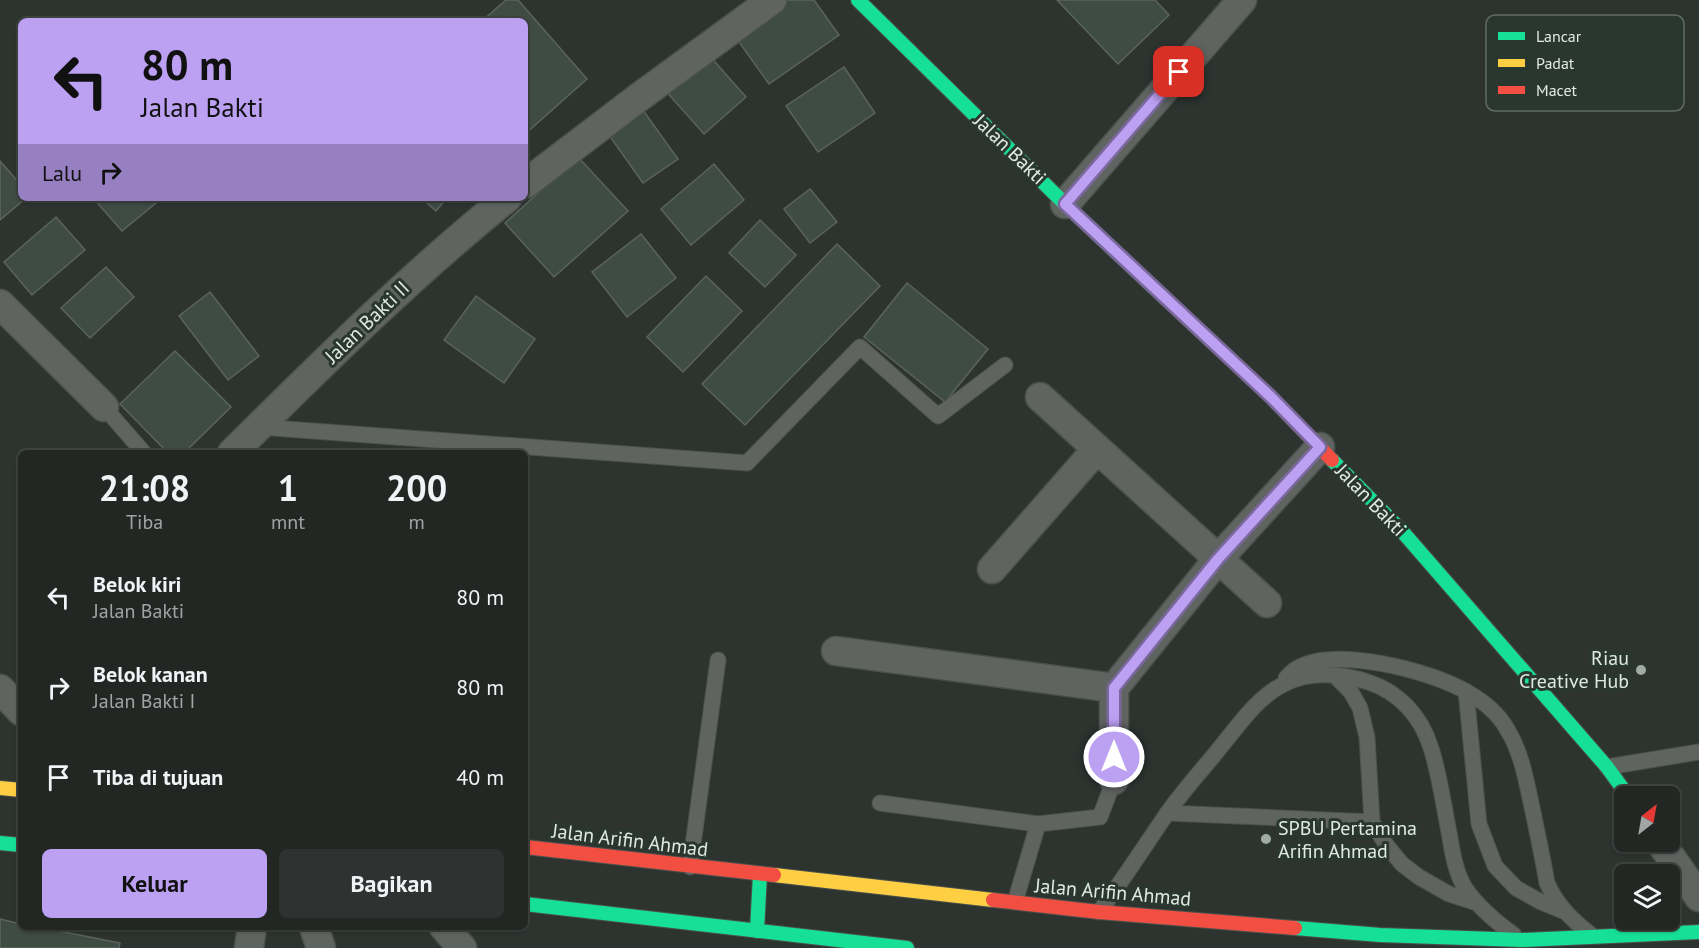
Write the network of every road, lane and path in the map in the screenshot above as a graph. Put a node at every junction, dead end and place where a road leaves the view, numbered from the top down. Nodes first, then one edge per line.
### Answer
1 (772, 0) edge
2 (858, 0) edge
3 (1242, 0) edge
4 (528, 182) edge
5 (503, 201) edge
6 (1065, 204) junction
7 (0, 304) edge
8 (1005, 365) dead end
9 (1040, 397) dead end
10 (104, 407) joint
11 (259, 427) junction
12 (1320, 447) junction
13 (1097, 449) junction
14 (141, 450) edge
15 (235, 450) edge
16 (1218, 559) junction
17 (992, 569) dead end
18 (1267, 603) dead end
19 (837, 651) dead end
20 (718, 660) dead end
21 (1334, 675) junction
22 (1114, 688) junction
23 (0, 689) edge
24 (1466, 691) junction
25 (1270, 692) junction
26 (18, 708) edge
27 (1699, 752) edge
28 (1607, 767) junction
29 (1114, 780) joint
30 (1621, 786) edge
31 (0, 788) edge
32 (18, 790) edge
33 (880, 803) dead end
34 (1167, 813) junction
35 (1372, 822) junction
36 (1038, 824) junction
37 (0, 843) edge
38 (18, 845) edge
39 (528, 848) edge
40 (1667, 852) edge
41 (690, 867) junction
42 (760, 874) junction
43 (1699, 897) edge
44 (1014, 903) junction
45 (1477, 903) junction
46 (528, 904) edge
47 (1564, 911) junction
48 (1099, 912) junction
49 (252, 930) edge
50 (315, 930) edge
51 (447, 930) edge
52 (756, 931) junction
53 (1699, 932) edge
54 (1595, 937) junction
55 (1522, 940) junction
56 (249, 948) edge
57 (321, 948) edge
58 (462, 948) edge
59 (907, 948) edge

1 - 4 street
2 - 6 main road, Jalan Bakti
3 - 6 street
5 - 11 street, Jalan Bakti II
6 - 12 main road, Jalan Bakti
7 - 10 street
8 - 11 lane
9 - 13 street
10 - 14 lane
11 - 15 street, Jalan Bakti II
12 - 16 street
12 - 28 main road, Jalan Bakti
13 - 16 street
13 - 17 street
16 - 18 street
16 - 22 street
19 - 22 street
20 - 41 lane
21 - 25 lane
21 - 35 lane
21 - 45 lane
22 - 29 street
23 - 26 street
24 - 25 lane
24 - 47 lane
24 - 47 lane
25 - 34 lane
27 - 28 lane
28 - 30 main road, Jalan Bakti
29 - 36 lane
31 - 32 main road
33 - 36 lane
34 - 35 lane
34 - 48 lane
35 - 45 lane
36 - 44 lane
37 - 38 main road
39 - 41 main road, Jalan Arifin Ahmad
40 - 43 street
41 - 42 main road, Jalan Arifin Ahmad
42 - 44 main road, Jalan Arifin Ahmad
42 - 52 main road
44 - 48 main road, Jalan Arifin Ahmad
45 - 55 lane
46 - 52 main road
47 - 54 lane
48 - 55 main road, Jalan Arifin Ahmad
49 - 56 street
50 - 57 street
51 - 58 street
52 - 59 main road
53 - 54 main road, Jalan Arifin Ahmad
54 - 55 main road, Jalan Arifin Ahmad

